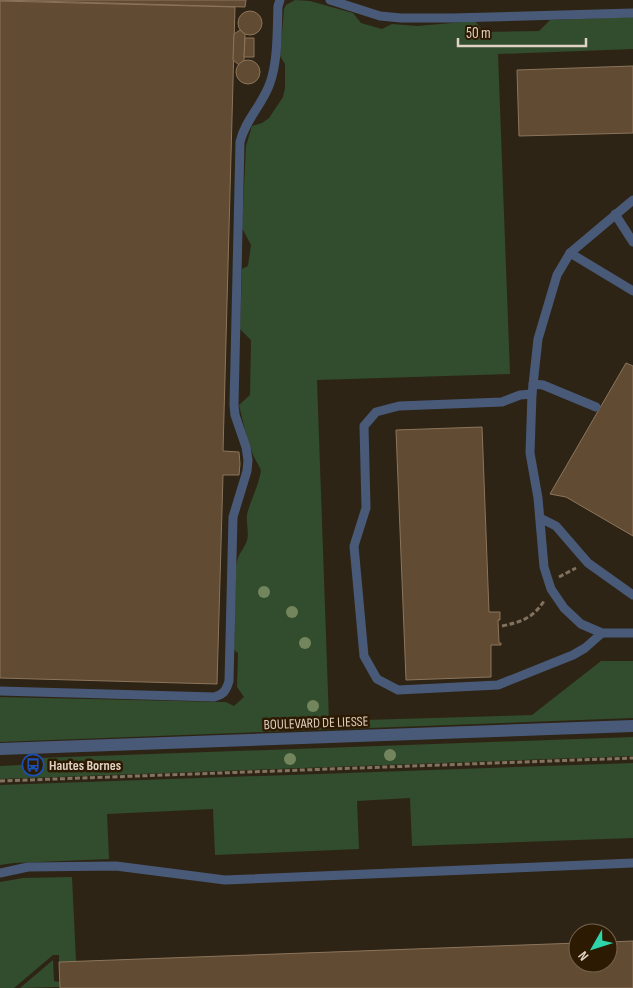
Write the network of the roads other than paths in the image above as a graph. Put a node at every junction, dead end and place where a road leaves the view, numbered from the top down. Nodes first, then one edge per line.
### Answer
1 (280, 0) edge
2 (330, 0) edge
3 (633, 13) edge
4 (633, 200) edge
5 (615, 214) junction
6 (633, 242) edge
7 (570, 253) junction
8 (633, 291) edge
9 (533, 384) junction
10 (532, 394) junction
11 (596, 407) dead end
12 (540, 518) junction
13 (633, 595) edge
14 (602, 632) junction
15 (633, 633) edge
16 (0, 691) edge
17 (633, 726) edge
18 (0, 749) edge
19 (633, 863) edge
20 (0, 873) edge

1 - 16 lane
2 - 3 lane
4 - 5 lane
5 - 6 lane
5 - 7 lane
7 - 8 lane
7 - 9 lane
9 - 10 lane
9 - 11 lane
10 - 12 lane
10 - 14 lane
12 - 13 lane
12 - 14 lane
14 - 15 lane
17 - 18 street, BOULEVARD DE LIESSE
19 - 20 lane

